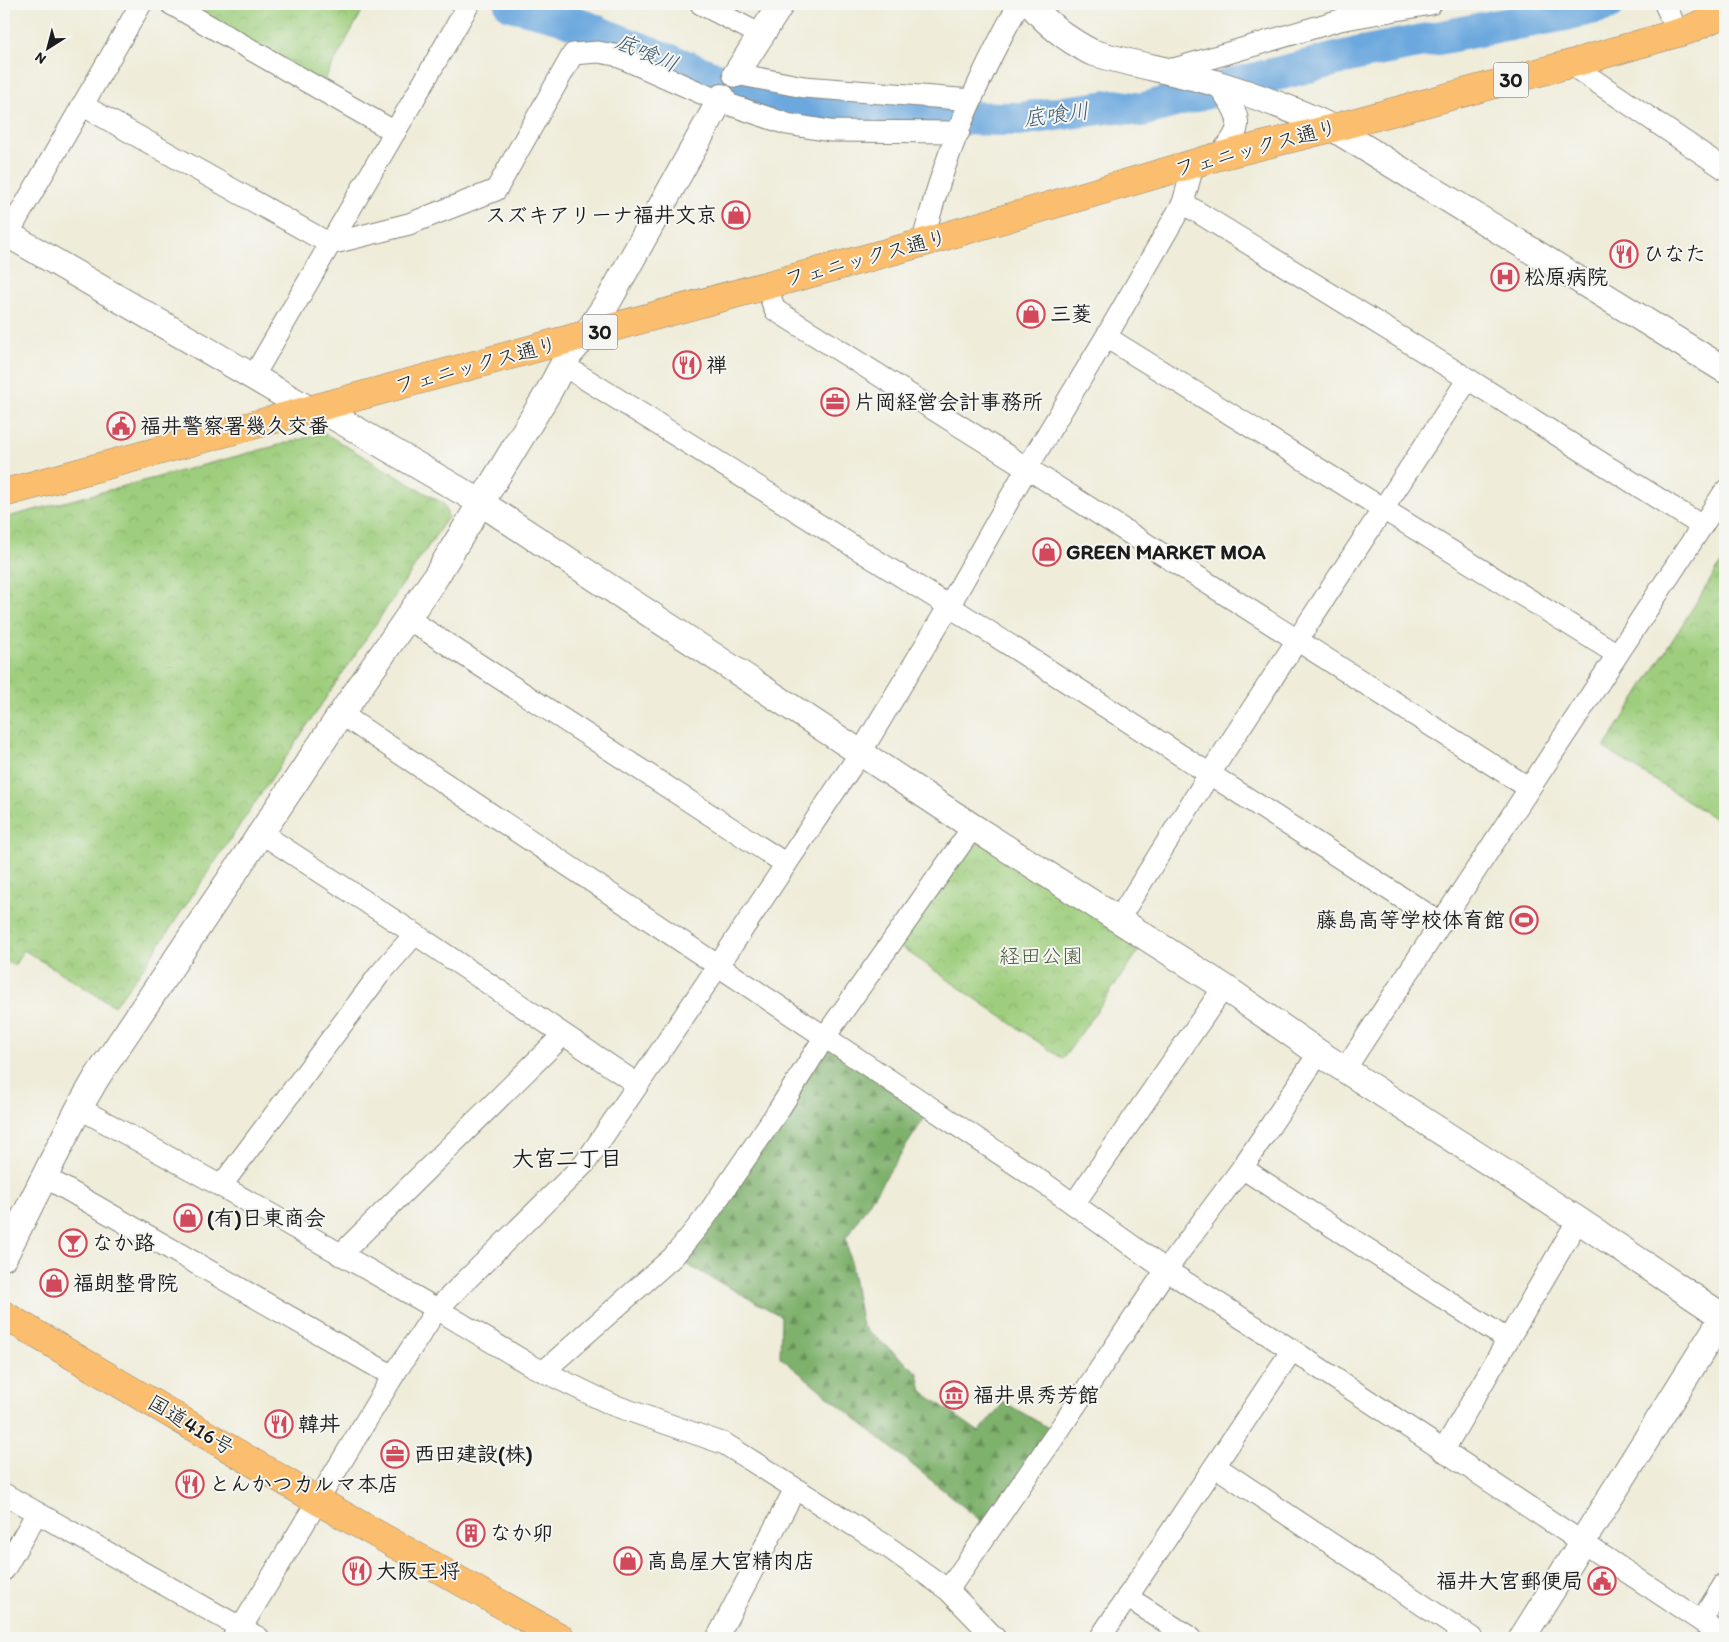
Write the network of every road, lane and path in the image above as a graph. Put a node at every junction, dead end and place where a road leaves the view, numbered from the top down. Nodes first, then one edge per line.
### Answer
1 (141, 4) edge
2 (171, 4) edge
3 (701, 4) edge
4 (780, 4) edge
5 (1019, 4) edge
6 (1031, 4) edge
7 (1431, 4) edge
8 (1665, 5) edge
9 (466, 9) edge
10 (1725, 13) edge
11 (1678, 34) junction
12 (761, 35) junction
13 (1570, 64) junction
14 (1172, 72) junction
15 (736, 74) joint
16 (1217, 84) junction
17 (721, 99) junction
18 (972, 100) junction
19 (82, 105) junction
20 (1333, 128) junction
21 (396, 132) junction
22 (959, 132) junction
23 (1205, 160) junction
24 (1725, 170) edge
25 (1183, 203) junction
26 (5, 236) edge
27 (922, 243) junction
28 (330, 244) junction
29 (766, 285) junction
30 (586, 335) junction
31 (1106, 337) junction
32 (563, 365) junction
33 (1725, 370) edge
34 (253, 377) junction
35 (1468, 379) junction
36 (315, 409) junction
37 (1027, 468) junction
38 (1725, 490) edge
39 (4, 493) edge
40 (480, 502) junction
41 (1383, 510) junction
42 (1702, 526) junction
43 (949, 606) junction
44 (407, 618) junction
45 (1297, 641) junction
46 (1617, 654) junction
47 (341, 714) junction
48 (861, 752) junction
49 (1209, 775) junction
50 (1529, 788) junction
51 (973, 827) junction
52 (261, 833) junction
53 (786, 864) junction
54 (1118, 920) junction
55 (1441, 923) junction
56 (415, 934) junction
57 (718, 966) junction
58 (1224, 987) junction
59 (563, 1035) junction
60 (824, 1038) junction
61 (1319, 1053) junction
62 (1345, 1069) junction
63 (637, 1084) junction
64 (79, 1108) junction
65 (1242, 1168) junction
66 (45, 1177) junction
67 (221, 1186) junction
68 (1074, 1204) junction
69 (1578, 1220) junction
70 (340, 1255) junction
71 (4, 1257) edge
72 (1166, 1270) junction
73 (437, 1309) junction
74 (4, 1315) edge
75 (1725, 1316) edge
76 (1508, 1340) junction
77 (1292, 1350) junction
78 (544, 1371) junction
79 (393, 1376) junction
80 (1443, 1451) junction
81 (1215, 1466) junction
82 (794, 1489) junction
83 (4, 1494) edge
84 (318, 1501) junction
85 (37, 1513) junction
86 (1582, 1541) junction
87 (4, 1570) edge
88 (1725, 1583) edge
89 (948, 1590) junction
90 (1127, 1597) junction
91 (1701, 1621) junction
92 (244, 1635) edge
93 (1725, 1637) edge
94 (560, 1638) edge
95 (717, 1638) edge
96 (995, 1638) edge
97 (1100, 1638) edge
98 (1191, 1638) edge
99 (1472, 1638) edge
100 (1522, 1638) edge

1 - 19 street
2 - 21 street
3 - 12 street
4 - 12 street
5 - 18 street
6 - 14 street
7 - 14 street
8 - 11 street
9 - 21 street
10 - 11 main road, フェニックス通り / 30
11 - 13 main road, フェニックス通り / 30
12 - 15 street
13 - 20 main road, フェニックス通り / 30
13 - 24 street
14 - 16 street
15 - 18 street
16 - 20 street
16 - 23 street
17 - 22 street
17 - 28 street
17 - 30 street
18 - 22 street
19 - 26 street
19 - 28 street
20 - 23 main road, フェニックス通り / 30
20 - 33 street
21 - 28 street
22 - 27 street
23 - 25 street
23 - 27 main road, フェニックス通り / 30
25 - 31 street
25 - 35 street
26 - 34 street
27 - 29 main road, フェニックス通り / 30
28 - 34 street
29 - 30 main road, フェニックス通り / 30
29 - 37 street
30 - 32 street
30 - 36 main road, フェニックス通り / 30
31 - 37 street
31 - 41 street
32 - 40 street
32 - 43 street
34 - 36 street
35 - 41 street
35 - 42 street
36 - 39 main road, フェニックス通り / 30
36 - 40 street
37 - 43 street
37 - 45 street
38 - 42 street
40 - 44 street
40 - 48 street
41 - 45 street
41 - 46 street
42 - 46 street
43 - 48 street
43 - 49 street
44 - 47 street
44 - 53 street
45 - 49 street
45 - 50 street
46 - 50 street
47 - 52 street
47 - 57 street
48 - 51 street
48 - 53 street
49 - 54 street
49 - 55 street
50 - 55 street
51 - 54 street
51 - 60 street
52 - 56 street
52 - 64 street
53 - 57 street
54 - 58 street
55 - 62 street
56 - 59 street
56 - 67 street
57 - 60 street
57 - 63 street
58 - 61 street
58 - 68 street
59 - 63 street
59 - 70 street
60 - 68 street
60 - 78 street
61 - 62 street
61 - 65 street
62 - 69 street
63 - 73 street
64 - 66 street
64 - 67 street
65 - 72 street
65 - 76 street
66 - 71 street
66 - 79 street
67 - 70 street
68 - 72 street
69 - 75 street
69 - 76 street
70 - 73 street
72 - 77 street
72 - 89 street
73 - 78 street
73 - 79 street
74 - 84 main road, 国道416号
75 - 86 street
76 - 80 street
77 - 80 street
77 - 81 street
78 - 82 street
79 - 84 street
80 - 86 street
81 - 90 street
81 - 99 street
82 - 89 street
82 - 95 street
83 - 85 street
84 - 92 street
84 - 94 main road, 国道416号
85 - 87 street
85 - 92 street
86 - 91 street
86 - 100 street
88 - 91 street
89 - 96 street
90 - 97 street
90 - 98 street
91 - 93 street

